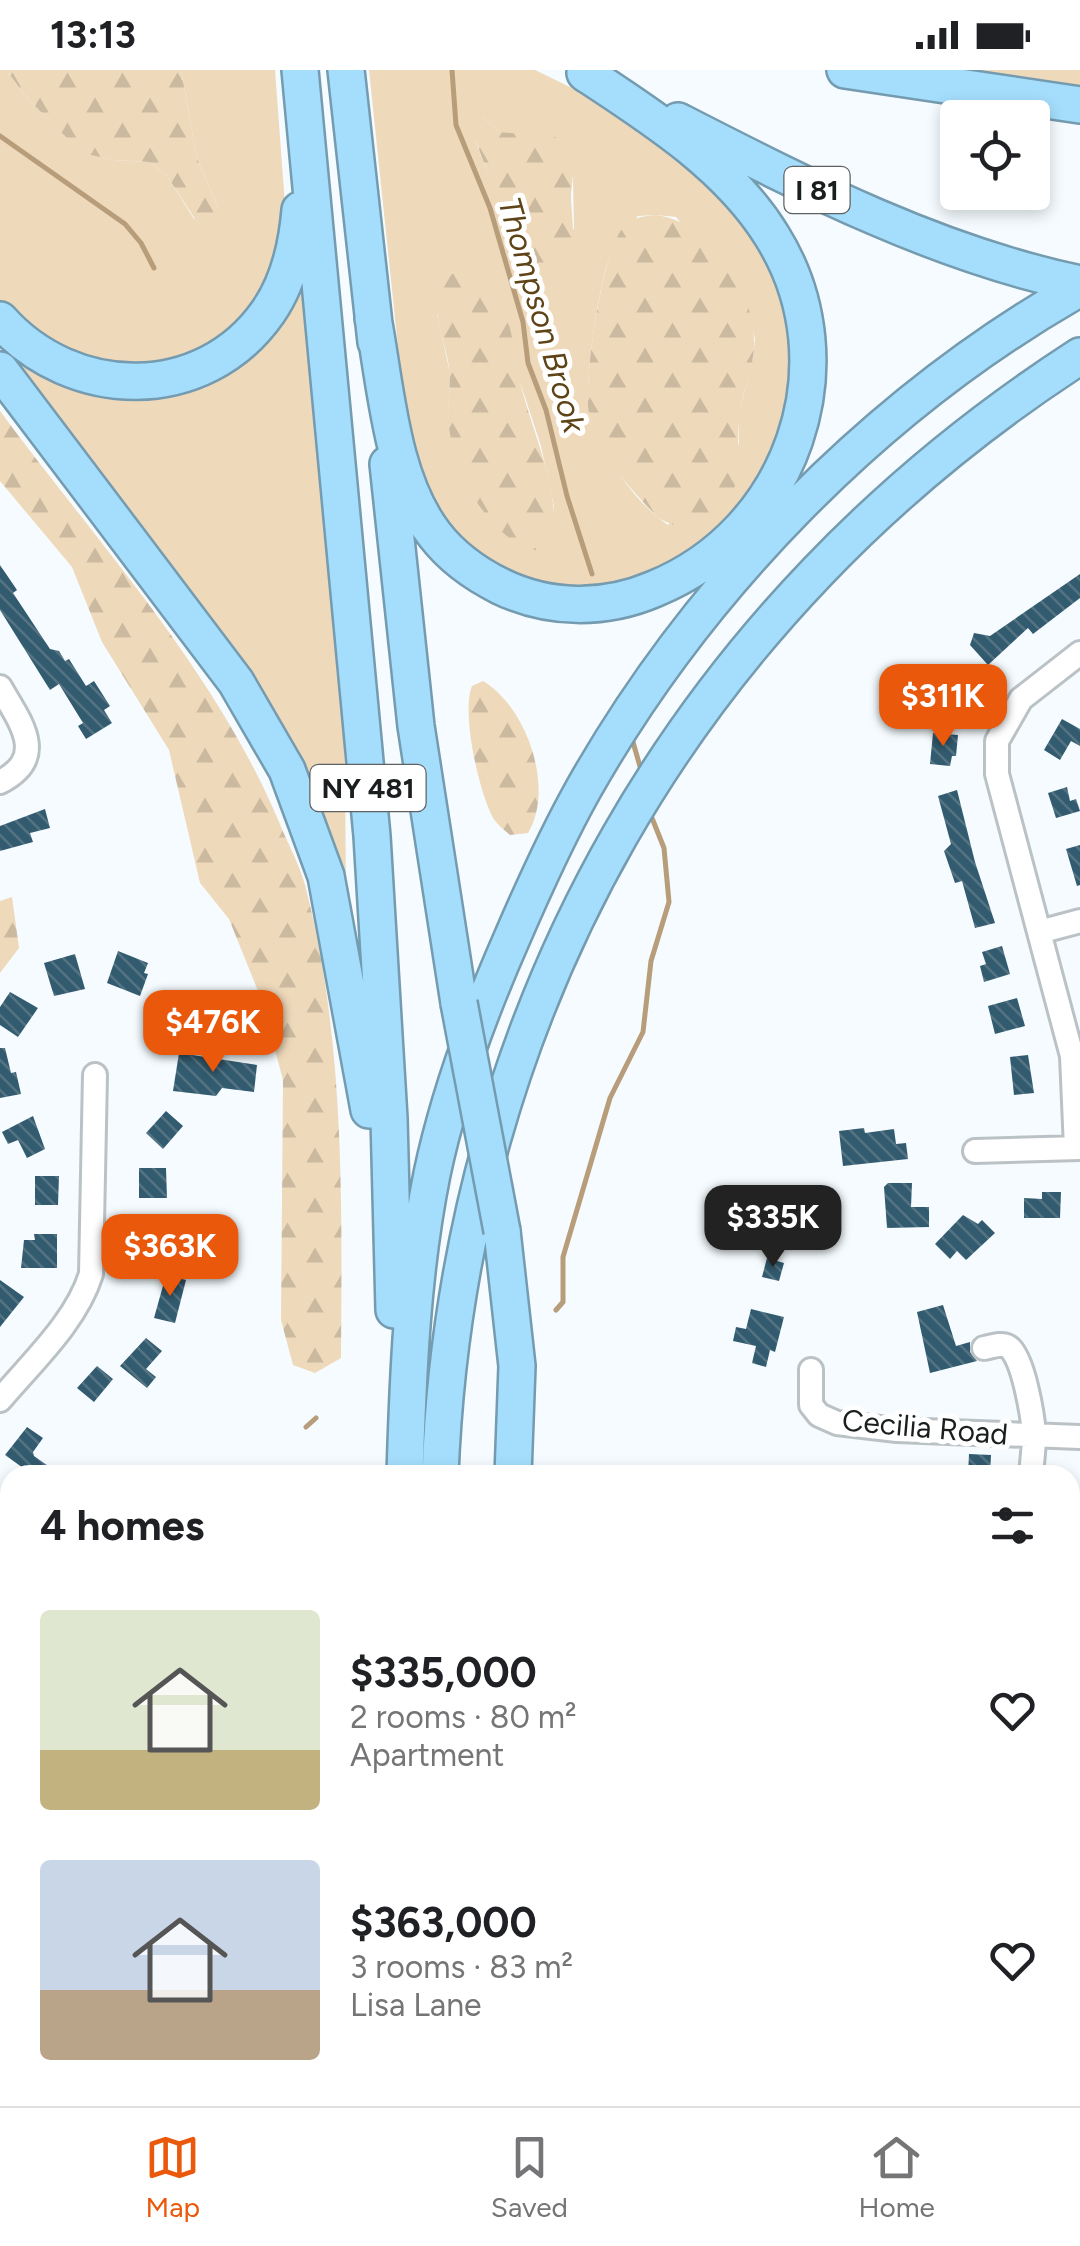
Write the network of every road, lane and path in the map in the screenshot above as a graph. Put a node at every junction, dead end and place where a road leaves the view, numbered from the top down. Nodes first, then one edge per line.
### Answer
1 (346, 70) edge
2 (845, 70) edge
3 (582, 71) edge
4 (302, 87) edge
5 (1080, 105) edge
6 (1074, 284) edge
7 (373, 318) junction
8 (0, 320) edge
9 (1080, 356) edge
10 (0, 370) edge
11 (1080, 653) edge
12 (0, 688) edge
13 (0, 782) edge
14 (1080, 921) edge
15 (1039, 932) junction
16 (94, 1075) dead end
17 (1078, 1148) edge
18 (975, 1151) dead end
19 (394, 1257) junction
20 (984, 1348) dead end
21 (811, 1370) dead end
22 (0, 1400) edge
23 (1034, 1436) junction
24 (1080, 1436) edge
25 (395, 1465) edge
26 (405, 1465) edge
27 (441, 1465) edge
28 (513, 1465) edge
29 (1032, 1465) edge

1 - 7 highway, NY 481
2 - 5 highway
3 - 6 highway, I 81
3 - 7 highway
4 - 8 highway
4 - 19 highway, NY 481
6 - 26 highway
7 - 28 highway, NY 481, bridge
9 - 27 highway
10 - 19 highway
11 - 15 street
12 - 13 street
14 - 15 street
15 - 17 street
16 - 22 street
17 - 18 street
19 - 25 highway, NY 481
20 - 23 street
21 - 23 street, Cecilia Road
23 - 24 street, Cecilia Road
23 - 29 street

